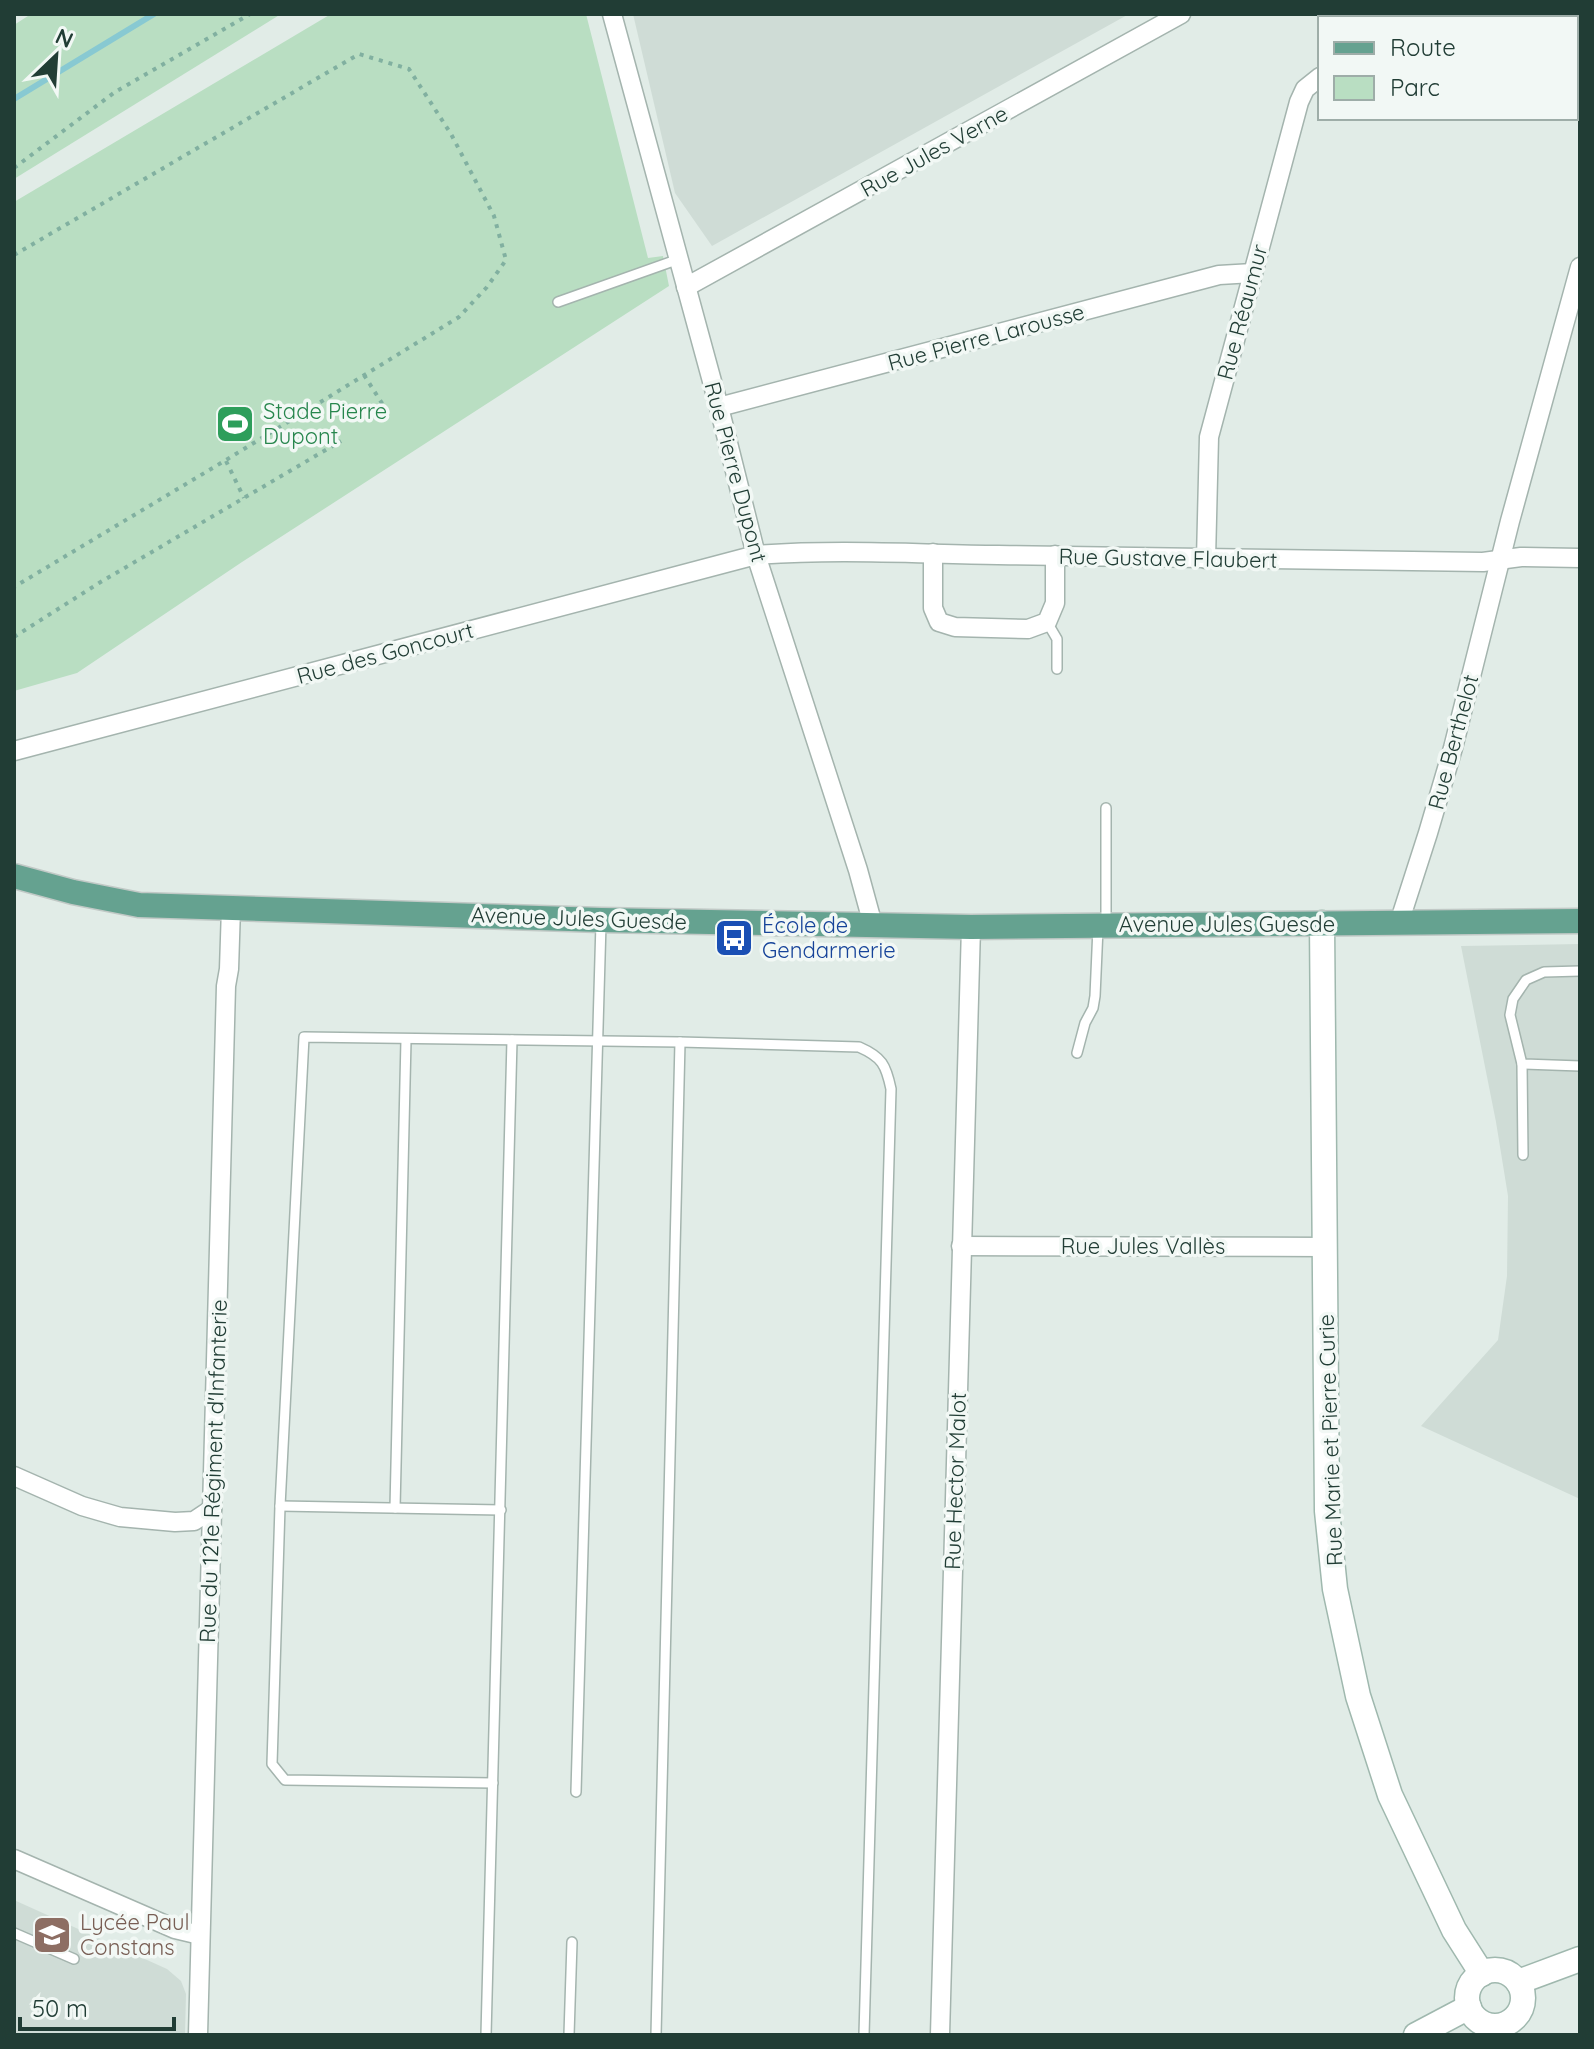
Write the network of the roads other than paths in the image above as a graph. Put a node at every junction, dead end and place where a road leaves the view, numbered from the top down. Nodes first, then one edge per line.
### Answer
1 (612, 14) edge
2 (1181, 14) edge
3 (1318, 79) edge
4 (679, 259) junction
5 (1580, 267) edge
6 (1253, 273) junction
7 (686, 287) junction
8 (558, 302) dead end
9 (719, 407) junction
10 (933, 553) junction
11 (756, 555) junction
12 (1055, 555) junction
13 (1580, 558) edge
14 (1206, 559) junction
15 (1500, 560) junction
16 (1047, 622) junction
17 (1057, 669) dead end
18 (14, 751) edge
19 (1106, 808) dead end
20 (14, 876) edge
21 (231, 908) junction
22 (601, 920) junction
23 (1580, 921) edge
24 (1322, 923) junction
25 (1399, 923) junction
26 (873, 925) junction
27 (1102, 926) junction
28 (971, 927) junction
29 (1580, 971) edge
30 (406, 1040) junction
31 (512, 1040) junction
32 (597, 1041) junction
33 (680, 1042) junction
34 (1077, 1053) dead end
35 (1522, 1064) junction
36 (1580, 1066) edge
37 (1523, 1155) dead end
38 (961, 1246) junction
39 (1325, 1247) junction
40 (14, 1476) edge
41 (280, 1506) junction
42 (395, 1508) junction
43 (212, 1509) junction
44 (501, 1510) junction
45 (493, 1783) junction
46 (576, 1792) dead end
47 (14, 1859) edge
48 (14, 1933) edge
49 (200, 1935) junction
50 (572, 1942) dead end
51 (74, 1959) dead end
52 (1580, 1959) edge
53 (1482, 1974) junction
54 (1518, 1982) junction
55 (1469, 2007) junction
56 (1518, 2028) edge
57 (198, 2035) edge
58 (486, 2035) edge
59 (569, 2035) edge
60 (656, 2035) edge
61 (864, 2035) edge
62 (940, 2035) edge
63 (1416, 2035) edge

1 - 4 street, Rue Pierre Dupont
2 - 7 street, Rue Jules Verne
3 - 6 street, Rue Réaumur
4 - 7 street, Rue Pierre Dupont
4 - 8 lane
5 - 15 street, Rue Berthelot
6 - 9 street, Rue Pierre Larousse
6 - 14 street, Rue Réaumur
7 - 9 street, Rue Pierre Dupont
9 - 11 street, Rue Pierre Dupont
10 - 11 street, Rue Gustave Flaubert
10 - 12 street, Rue Gustave Flaubert
10 - 16 street
11 - 18 street, Rue des Goncourt
11 - 26 street, Rue Pierre Dupont
12 - 14 street, Rue Gustave Flaubert
12 - 16 street
13 - 15 street, Rue Gustave Flaubert
14 - 15 street, Rue Gustave Flaubert
15 - 25 street, Rue Berthelot
16 - 17 lane
19 - 27 lane
20 - 21 main road, Avenue Jules Guesde
21 - 22 main road, Avenue Jules Guesde
21 - 43 street, Rue du 121e Régiment d'Infanterie
22 - 26 main road, Avenue Jules Guesde
22 - 32 lane
23 - 25 main road, Avenue Jules Guesde
24 - 25 main road, Avenue Jules Guesde
24 - 27 main road, Avenue Jules Guesde
24 - 39 street, Rue Marie et Pierre Curie
26 - 28 main road, Avenue Jules Guesde
27 - 28 main road, Avenue Jules Guesde
27 - 34 lane
28 - 38 street, Rue Hector Malot
29 - 35 lane
30 - 31 lane
30 - 41 lane
30 - 42 lane
31 - 32 lane
31 - 44 lane
32 - 33 lane
32 - 46 lane
33 - 60 lane
33 - 61 lane
35 - 36 lane
35 - 37 lane
38 - 39 street, Rue Jules Vallès
38 - 62 street, Rue Hector Malot
39 - 53 street, Rue Marie et Pierre Curie
40 - 43 street
41 - 42 lane
41 - 45 lane
42 - 44 lane
43 - 49 street, Rue du 121e Régiment d'Infanterie
44 - 45 lane
45 - 58 lane
47 - 49 street
48 - 51 lane
49 - 57 street, Rue du 121e Régiment d'Infanterie
50 - 59 lane
52 - 54 street
53 - 54 street
53 - 55 street
54 - 56 street
55 - 56 street
55 - 63 street

